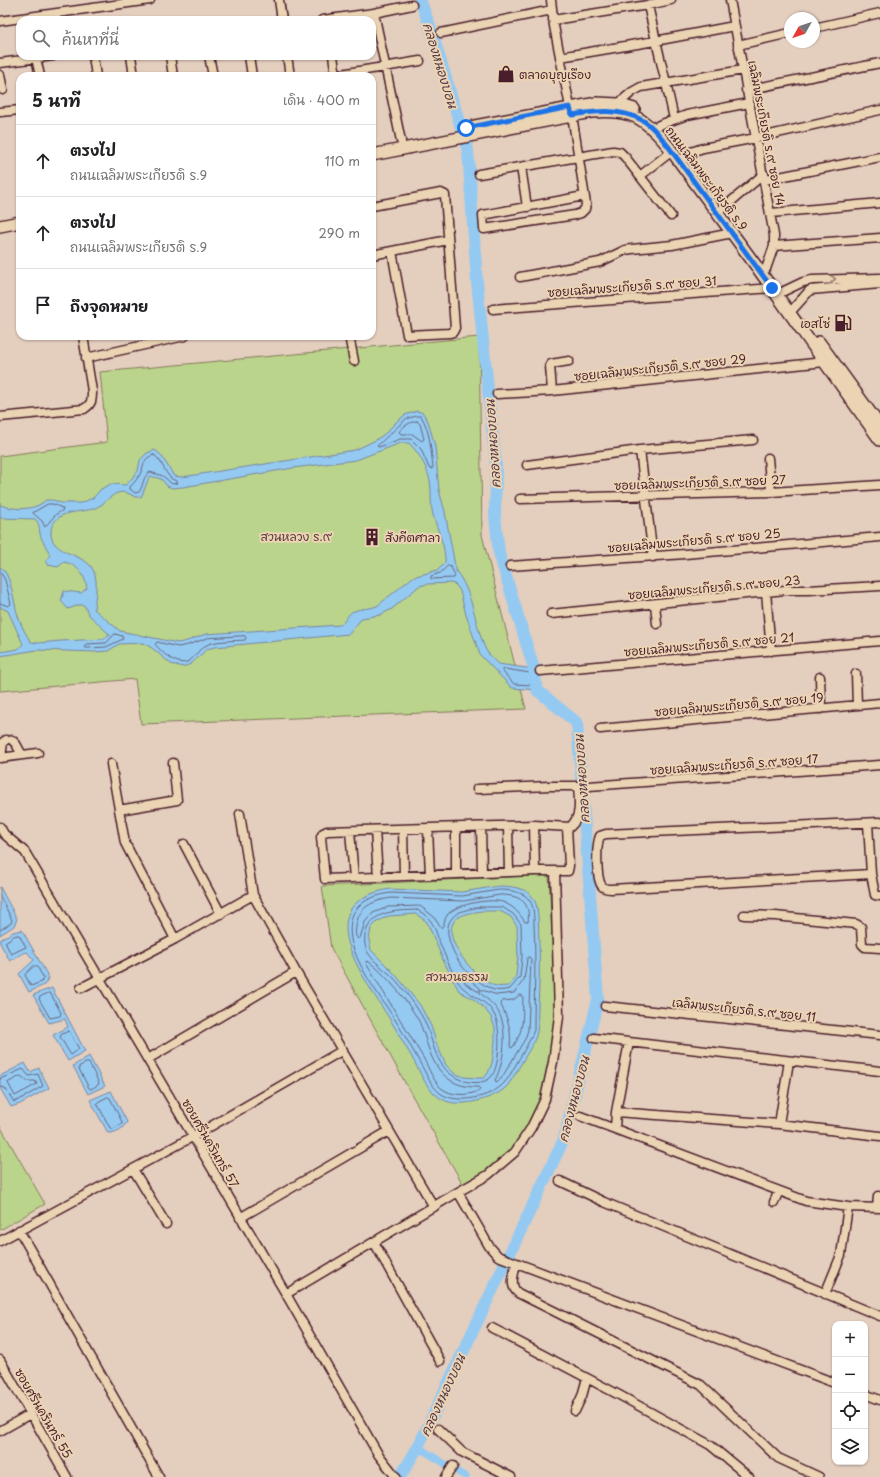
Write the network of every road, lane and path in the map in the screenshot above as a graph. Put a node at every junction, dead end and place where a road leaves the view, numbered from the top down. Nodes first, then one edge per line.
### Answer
1 (150, 0) edge
2 (279, 0) edge
3 (551, 0) edge
4 (671, 0) edge
5 (730, 0) edge
6 (412, 5) dead end
7 (648, 5) junction
8 (552, 10) junction
9 (374, 13) junction
10 (880, 13) edge
11 (36, 16) edge
12 (281, 16) edge
13 (354, 16) edge
14 (375, 16) edge
15 (16, 19) edge
16 (553, 20) junction
17 (0, 21) edge
18 (376, 23) edge
19 (734, 26) junction
20 (820, 27) edge
21 (441, 33) dead end
22 (784, 34) edge
23 (655, 41) junction
24 (738, 45) junction
25 (560, 56) junction
26 (22, 60) edge
27 (36, 60) edge
28 (94, 60) edge
29 (132, 60) edge
30 (171, 60) edge
31 (210, 60) edge
32 (250, 60) edge
33 (288, 60) edge
34 (333, 60) edge
35 (420, 61) dead end
36 (0, 63) edge
37 (880, 63) edge
38 (385, 67) junction
39 (743, 70) junction
40 (39, 72) edge
41 (95, 72) edge
42 (133, 72) edge
43 (172, 72) edge
44 (212, 72) edge
45 (251, 72) edge
46 (289, 72) edge
47 (333, 72) edge
48 (352, 72) edge
49 (0, 75) edge
50 (666, 82) junction
51 (3, 90) dead end
52 (746, 90) junction
53 (749, 103) junction
54 (618, 104) junction
55 (16, 110) edge
56 (880, 110) edge
57 (571, 111) junction
58 (0, 112) edge
59 (674, 119) junction
60 (658, 125) junction
61 (451, 135) junction
62 (756, 138) junction
63 (401, 141) junction
64 (376, 146) edge
65 (672, 151) junction
66 (376, 153) edge
67 (578, 157) junction
68 (880, 157) edge
69 (684, 158) junction
70 (521, 167) junction
71 (479, 174) dead end
72 (640, 176) junction
73 (764, 177) junction
74 (584, 196) junction
75 (880, 203) edge
76 (376, 205) edge
77 (528, 206) junction
78 (722, 209) junction
79 (771, 213) junction
80 (671, 216) dead end
81 (16, 217) edge
82 (0, 220) edge
83 (16, 223) edge
84 (0, 226) edge
85 (732, 233) junction
86 (880, 238) edge
87 (448, 240) junction
88 (774, 246) junction
89 (392, 251) junction
90 (376, 254) edge
91 (766, 269) junction
92 (520, 277) dead end
93 (807, 281) junction
94 (876, 281) edge
95 (777, 290) junction
96 (810, 290) junction
97 (794, 308) junction
98 (493, 309) dead end
99 (84, 340) edge
100 (167, 340) edge
101 (350, 340) edge
102 (86, 358) junction
103 (354, 361) dead end
104 (569, 361) dead end
105 (824, 362) junction
106 (552, 391) junction
107 (497, 394) dead end
108 (876, 416) edge
109 (0, 417) edge
110 (880, 426) edge
111 (754, 440) dead end
112 (880, 440) edge
113 (640, 450) junction
114 (768, 458) dead end
115 (527, 465) dead end
116 (880, 485) edge
117 (771, 492) junction
118 (646, 495) junction
119 (520, 499) dead end
120 (880, 536) edge
121 (653, 557) junction
122 (510, 566) dead end
123 (880, 586) edge
124 (766, 592) junction
125 (655, 604) junction
126 (551, 614) dead end
127 (657, 624) dead end
128 (880, 641) edge
129 (771, 651) junction
130 (540, 671) dead end
131 (856, 674) dead end
132 (820, 677) dead end
133 (880, 703) edge
134 (857, 705) junction
135 (821, 709) junction
136 (600, 728) dead end
137 (38, 753) dead end
138 (22, 755) junction
139 (1, 758) edge
140 (173, 763) dead end
141 (111, 764) dead end
142 (880, 765) edge
143 (579, 787) junction
144 (477, 789) dead end
145 (119, 810) junction
146 (240, 814) dead end
147 (880, 822) edge
148 (868, 823) junction
149 (508, 826) junction
150 (534, 826) junction
151 (0, 827) edge
152 (481, 827) junction
153 (567, 827) junction
154 (428, 828) junction
155 (456, 828) junction
156 (403, 829) junction
157 (375, 830) junction
158 (350, 831) junction
159 (184, 844) dead end
160 (535, 870) junction
161 (555, 871) junction
162 (509, 872) junction
163 (482, 873) junction
164 (456, 874) junction
165 (871, 874) junction
166 (430, 875) junction
167 (404, 876) junction
168 (378, 877) junction
169 (354, 878) junction
170 (253, 895) junction
171 (880, 896) edge
172 (221, 914) junction
173 (744, 915) dead end
174 (175, 939) junction
175 (880, 948) edge
176 (296, 972) junction
177 (100, 979) junction
178 (81, 988) dead end
179 (605, 1006) dead end
180 (880, 1035) edge
181 (594, 1038) dead end
182 (629, 1042) junction
183 (343, 1050) junction
184 (148, 1059) junction
185 (789, 1061) junction
186 (880, 1071) edge
187 (616, 1112) junction
188 (580, 1116) dead end
189 (779, 1124) junction
190 (615, 1129) junction
191 (390, 1131) junction
192 (194, 1136) junction
193 (880, 1136) edge
194 (133, 1169) junction
195 (560, 1181) dead end
196 (779, 1191) junction
197 (458, 1192) junction
198 (878, 1196) dead end
199 (774, 1202) dead end
200 (434, 1207) junction
201 (848, 1207) junction
202 (878, 1208) edge
203 (240, 1218) junction
204 (166, 1224) dead end
205 (19, 1230) junction
206 (0, 1241) edge
207 (374, 1242) junction
208 (516, 1264) junction
209 (286, 1294) junction
210 (825, 1294) junction
211 (880, 1316) edge
212 (492, 1328) dead end
213 (0, 1360) edge
214 (440, 1361) dead end
215 (587, 1378) junction
216 (832, 1382) edge
217 (868, 1395) edge
218 (880, 1400) edge
219 (575, 1411) dead end
220 (30, 1414) junction
221 (438, 1429) dead end
222 (0, 1431) edge
223 (394, 1475) edge
224 (65, 1477) edge
225 (159, 1477) edge
226 (511, 1477) edge
227 (749, 1477) edge
228 (819, 1477) edge

1 - 11 street
2 - 12 street
3 - 8 street
4 - 7 street
5 - 19 street, เฉลิมพระเกียรติ ร.๙ ซอย 14
6 - 9 street
7 - 16 street
7 - 23 street
8 - 16 street
8 - 21 street
9 - 13 street
9 - 14 street
10 - 20 street
15 - 17 street
16 - 25 street
18 - 38 street
19 - 23 street
19 - 24 street, เฉลิมพระเกียรติ ร.๙ ซอย 14
22 - 24 street
23 - 25 street
23 - 50 street
24 - 39 street, เฉลิมพระเกียรติ ร.๙ ซอย 14
25 - 57 street
26 - 36 street
27 - 40 street
28 - 41 street
29 - 42 street
30 - 43 street
31 - 44 street
32 - 45 street
33 - 46 street
34 - 47 street
35 - 38 street
37 - 52 street
38 - 48 street
38 - 63 street
39 - 50 street
39 - 52 street, เฉลิมพระเกียรติ ร.๙ ซอย 14
49 - 51 street
50 - 54 street
50 - 59 street
52 - 53 street, เฉลิมพระเกียรติ ร.๙ ซอย 14
53 - 59 street
53 - 62 street, เฉลิมพระเกียรติ ร.๙ ซอย 14
54 - 57 main road, ถนนเฉลิมพระเกียรติ ร.9
54 - 60 main road, ถนนเฉลิมพระเกียรติ ร.9
55 - 58 street
56 - 62 street
57 - 61 main road, ถนนเฉลิมพระเกียรติ ร.9
57 - 65 main road, ถนนเฉลิมพระเกียรติ ร.9
57 - 67 street
59 - 60 street
60 - 69 main road, ถนนเฉลิมพระเกียรติ ร.9
61 - 63 main road, ถนนเฉลิมพระเกียรติ ร.9
61 - 66 main road, ถนนเฉลิมพระเกียรติ ร.9
62 - 69 street
62 - 73 street, เฉลิมพระเกียรติ ร.๙ ซอย 14
63 - 64 main road, ถนนเฉลิมพระเกียรติ ร.9
65 - 72 street
65 - 85 main road, ถนนเฉลิมพระเกียรติ ร.9
67 - 70 street
67 - 72 street
67 - 74 street
68 - 73 street
69 - 78 main road, ถนนเฉลิมพระเกียรติ ร.9
70 - 71 street
70 - 77 street
72 - 80 street
73 - 78 street
73 - 79 street, เฉลิมพระเกียรติ ร.๙ ซอย 14
74 - 77 street
74 - 77 street
75 - 79 street
76 - 87 street
78 - 91 main road, ถนนเฉลิมพระเกียรติ ร.9
79 - 88 street, เฉลิมพระเกียรติ ร.๙ ซอย 14
81 - 82 main road
83 - 84 main road
85 - 92 street
85 - 95 main road, ถนนเฉลิมพระเกียรติ ร.9
86 - 88 street
87 - 89 street
87 - 89 street
88 - 91 street, เฉลิมพระเกียรติ ร.๙ ซอย 14
89 - 90 street
91 - 95 main road, ถนนเฉลิมพระเกียรติ ร.9
93 -> 94 street
93 - 95 street, ซอยเฉลิมพระเกียรติ ร.๙ ซอย 31
93 - 96 street
94 - 96 street
95 - 97 main road, ถนนเฉลิมพระเกียรติ ร.9
95 - 98 street, ซอยเฉลิมพระเกียรติ ร.๙ ซอย 31
95 - 105 main road, ถนนเฉลิมพระเกียรติ ร.9
96 - 97 street
97 - 108 main road, ถนนเฉลิมพระเกียรติ ร.9
99 - 102 street
100 - 102 street
101 - 103 street
102 - 109 street
104 - 106 street
105 - 106 street, ซอยเฉลิมพระเกียรติ ร.๙ ซอย 29
105 - 112 main road, ถนนเฉลิมพระเกียรติ ร.9
106 - 107 street, ซอยเฉลิมพระเกียรติ ร.๙ ซอย 29
108 - 110 main road, ถนนเฉลิมพระเกียรติ ร.9
111 - 113 street
113 - 115 street
113 - 118 street
114 - 117 street
116 - 117 street, ซอยเฉลิมพระเกียรติ ร.๙ ซอย 27
117 - 118 street, ซอยเฉลิมพระเกียรติ ร.๙ ซอย 27
118 - 119 street, ซอยเฉลิมพระเกียรติ ร.๙ ซอย 27
118 - 121 street
120 - 121 street, ซอยเฉลิมพระเกียรติ ร.๙ ซอย 25
121 - 122 street, ซอยเฉลิมพระเกียรติ ร.๙ ซอย 25
123 - 124 street, ซอยเฉลิมพระเกียรติ ร.๙ ซอย 23
124 - 125 street, ซอยเฉลิมพระเกียรติ ร.๙ ซอย 23
124 - 129 street
125 - 126 street, ซอยเฉลิมพระเกียรติ ร.๙ ซอย 23
125 - 127 street
128 - 129 street, ซอยเฉลิมพระเกียรติ ร.๙ ซอย 21
129 - 130 street, ซอยเฉลิมพระเกียรติ ร.๙ ซอย 21
131 - 134 street
132 - 135 street
133 - 134 street, ซอยเฉลิมพระเกียรติ ร.๙ ซอย 19
134 - 135 street, ซอยเฉลิมพระเกียรติ ร.๙ ซอย 19
135 - 136 street, ซอยเฉลิมพระเกียรติ ร.๙ ซอย 19
137 - 138 street
138 - 139 street
138 - 139 street
140 - 145 street
141 - 145 street
142 - 143 street, ซอยเฉลิมพระเกียรติ ร.๙ ซอย 17
143 - 144 street, ซอยเฉลิมพระเกียรติ ร.๙ ซอย 17
143 - 153 street
145 - 174 street
146 - 170 street
147 - 148 street
148 - 165 street
148 - 165 street
149 - 150 street
149 - 152 street
149 - 162 street
150 - 153 street
150 - 160 street
151 - 177 street, ซอยศรีนครินทร์ 57
152 - 155 street
152 - 163 street
153 - 161 street
154 - 155 street
154 - 156 street
154 - 166 street
155 - 164 street
156 - 157 street
156 - 167 street
157 - 158 street
157 - 168 street
158 - 169 street
158 - 169 street
159 - 172 street
160 - 161 street
160 - 162 street
161 - 197 street
162 - 163 street
163 - 164 street
164 - 166 street
165 - 171 street
166 - 167 street
167 - 168 street
168 - 169 street
170 - 172 street
170 - 176 street
172 - 174 street
173 - 175 street
174 - 177 street
176 - 183 street
176 - 184 street
177 - 178 street
177 - 184 street, ซอยศรีนครินทร์ 57
179 - 180 street, เฉลิมพระเกียรติ ร.๙ ซอย 11
181 - 182 street
182 - 185 street
182 - 187 street
183 - 191 street
183 - 192 street
184 - 192 street, ซอยศรีนครินทร์ 57
185 - 186 street
185 - 189 street
187 - 189 street
187 - 190 street
188 - 190 street
189 - 193 street
190 - 196 street
191 - 200 street
191 - 203 street
192 - 194 street
192 - 203 street, ซอยศรีนครินทร์ 57
194 - 204 street
194 - 205 street
195 - 210 street
196 - 199 street
196 - 201 street
197 - 200 street
197 - 208 street
198 - 202 street
200 - 207 street
201 - 202 street
201 - 210 street
203 - 209 street, ซอยศรีนครินทร์ 57
205 - 206 street
205 - 225 street
207 - 209 street
207 - 214 street
208 - 216 street
208 - 228 street
209 - 223 street, ซอยศรีนครินทร์ 57
210 - 211 street
212 - 215 street
213 - 220 street, ซอยศรีนครินทร์ 55
215 - 219 street
215 - 227 street
217 - 218 street
220 - 222 street
220 - 224 street, ซอยศรีนครินทร์ 55
221 - 226 street

